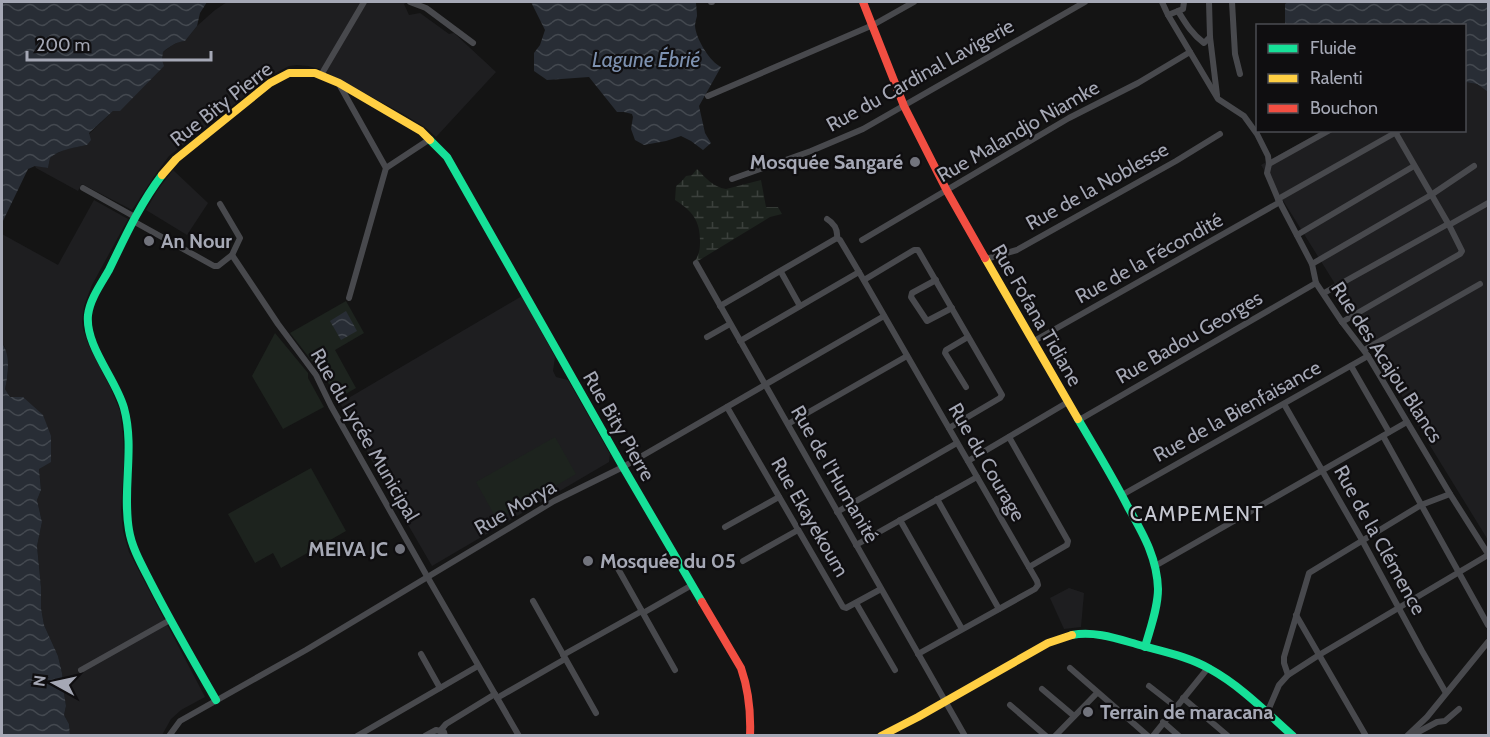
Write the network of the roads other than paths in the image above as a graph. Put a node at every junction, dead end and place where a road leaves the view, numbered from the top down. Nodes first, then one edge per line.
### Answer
1 (364, 2) edge
2 (410, 2) edge
3 (863, 2) edge
4 (914, 2) edge
5 (1085, 2) edge
6 (1162, 2) edge
7 (1184, 2) edge
8 (1209, 2) edge
9 (1232, 2) edge
10 (1178, 11) junction
11 (1168, 15) junction
12 (873, 25) junction
13 (1210, 37) junction
14 (473, 43) dead end
15 (1190, 52) junction
16 (1240, 74) dead end
17 (321, 75) junction
18 (339, 83) junction
19 (708, 96) dead end
20 (1218, 99) junction
21 (904, 106) junction
22 (1326, 132) edge
23 (1396, 132) edge
24 (1220, 134) dead end
25 (430, 139) junction
26 (1269, 164) junction
27 (1414, 166) junction
28 (1474, 166) dead end
29 (386, 168) junction
30 (732, 179) dead end
31 (83, 188) dead end
32 (947, 191) junction
33 (1431, 195) junction
34 (1279, 200) junction
35 (1488, 202) edge
36 (220, 204) dead end
37 (134, 219) junction
38 (827, 219) dead end
39 (1449, 225) junction
40 (1297, 235) junction
41 (837, 238) junction
42 (862, 240) dead end
43 (232, 255) junction
44 (986, 259) junction
45 (696, 263) dead end
46 (1312, 264) junction
47 (781, 272) junction
48 (859, 272) junction
49 (864, 280) junction
50 (936, 280) junction
51 (1316, 283) junction
52 (1480, 284) dead end
53 (1324, 293) junction
54 (349, 298) dead end
55 (720, 306) junction
56 (800, 306) junction
57 (952, 308) junction
58 (884, 316) junction
59 (1342, 322) junction
60 (730, 324) junction
61 (707, 337) dead end
62 (968, 337) junction
63 (740, 340) junction
64 (1034, 341) junction
65 (1364, 350) junction
66 (907, 356) junction
67 (1368, 356) junction
68 (1351, 366) junction
69 (765, 385) junction
70 (966, 387) dead end
71 (1068, 402) junction
72 (1284, 404) junction
73 (727, 406) junction
74 (1079, 420) junction
75 (1407, 422) junction
76 (788, 424) junction
77 (949, 428) junction
78 (1389, 432) junction
79 (1383, 436) junction
80 (1009, 437) junction
81 (957, 442) junction
82 (968, 461) junction
83 (623, 467) junction
84 (1322, 471) junction
85 (977, 477) junction
86 (1450, 494) junction
87 (1122, 495) junction
88 (779, 497) junction
89 (937, 499) junction
90 (1420, 505) junction
91 (837, 512) junction
92 (900, 520) junction
93 (725, 527) dead end
94 (798, 530) junction
95 (1362, 540) junction
96 (856, 545) junction
97 (1488, 554) edge
98 (612, 558) dead end
99 (743, 561) dead end
100 (1155, 566) junction
101 (1029, 567) junction
102 (1458, 572) junction
103 (428, 578) junction
104 (692, 585) junction
105 (881, 589) junction
106 (533, 601) dead end
107 (856, 603) junction
108 (1399, 608) junction
109 (999, 609) junction
110 (642, 612) junction
111 (1296, 615) junction
112 (170, 620) junction
113 (1488, 625) edge
114 (962, 630) junction
115 (1488, 642) edge
116 (1145, 647) junction
117 (421, 654) dead end
118 (918, 654) junction
119 (1319, 655) junction
120 (564, 657) junction
121 (478, 666) junction
122 (1070, 668) dead end
123 (1208, 668) junction
124 (81, 670) dead end
125 (675, 670) dead end
126 (895, 670) dead end
127 (1288, 675) junction
128 (1149, 686) dead end
129 (440, 688) junction
130 (1042, 689) dead end
131 (1097, 693) junction
132 (1446, 693) junction
133 (496, 696) junction
134 (1183, 698) junction
135 (216, 700) junction
136 (945, 702) junction
137 (1010, 705) dead end
138 (1176, 707) junction
139 (1459, 709) dead end
140 (596, 712) dead end
141 (1267, 713) junction
142 (1074, 716) junction
143 (1163, 722) junction
144 (443, 733) edge
145 (169, 735) edge
146 (357, 735) edge
147 (426, 735) edge
148 (519, 735) edge
149 (750, 735) edge
150 (881, 735) edge
151 (965, 735) edge
152 (1046, 735) edge
153 (1055, 735) edge
154 (1150, 735) edge
155 (1179, 735) edge
156 (1228, 735) edge
157 (1293, 735) edge
158 (1366, 735) edge
159 (1409, 735) edge

1 - 17 street
2 - 14 street
3 - 12 street, Rue Fofana Tidiane
4 - 12 street
5 - 21 street, Rue du Cardinal Lavigerie
6 - 11 street, Rue des Acajou Blancs
7 - 10 street
8 - 13 street
9 - 16 street
10 - 11 street
10 - 13 street
11 - 15 street, Rue des Acajou Blancs
12 - 19 street
12 - 21 street, Rue Fofana Tidiane
13 - 20 street
15 - 20 street, Rue des Acajou Blancs
15 - 32 street, Rue Malandjo Niamke
17 - 18 street, Rue Bity Pierre
17 - 37 street, Rue Bity Pierre
18 - 25 street, Rue Bity Pierre
18 - 29 street
20 - 26 street, Rue des Acajou Blancs
21 - 30 street, Rue du Cardinal Lavigerie
21 - 32 street, Rue Fofana Tidiane
22 - 26 street
23 - 27 street
23 - 34 street, Rue de la Fécondité
24 - 44 street, Rue de la Noblesse
25 - 29 street
25 - 83 street, Rue Bity Pierre
26 - 34 street, Rue des Acajou Blancs
27 - 33 street
27 - 40 street
28 - 33 street
29 - 54 street
31 - 37 street
32 - 42 street, Rue Malandjo Niamke
32 - 44 street, Rue Fofana Tidiane
33 - 39 street
33 - 46 street
34 - 40 street, Rue des Acajou Blancs
34 - 64 street, Rue de la Fécondité
35 - 39 street
36 - 43 street
37 - 43 street
37 - 112 street, Rue Bity Pierre
38 - 41 street, Rue du Courage
39 - 53 street
39 - 59 street
40 - 46 street, Rue des Acajou Blancs
41 - 47 street
41 - 48 street, Rue du Courage
43 - 103 street, Rue du Lycée Municipal
44 - 64 street, Rue Fofana Tidiane
45 - 55 street, Rue de l'Humanité
46 - 51 street, Rue des Acajou Blancs
47 - 55 street
47 - 56 street
48 - 49 street, Rue du Courage
48 - 56 street
49 - 50 street
49 - 58 street, Rue du Courage
50 - 57 street
50 - 57 street
51 - 53 street, Rue des Acajou Blancs
51 - 74 street, Rue Badou Georges
52 - 65 street
53 - 59 street, Rue des Acajou Blancs
55 - 60 street, Rue de l'Humanité
56 - 63 street
57 - 62 street
58 - 66 street, Rue du Courage
58 - 69 street, Rue Morya
59 - 65 street, Rue des Acajou Blancs
60 - 61 street
60 - 63 street, Rue de l'Humanité
62 - 70 street
62 - 77 street
63 - 69 street, Rue de l'Humanité
64 - 71 street, Rue Fofana Tidiane
65 - 67 street, Rue des Acajou Blancs
66 - 76 street
66 - 77 street, Rue du Courage
67 - 68 street, Rue de la Bienfaisance
67 - 75 street, Rue des Acajou Blancs
68 - 72 street, Rue de la Bienfaisance
68 - 78 street
69 - 73 street, Rue Morya
69 - 76 street, Rue de l'Humanité
71 - 74 street, Rue Fofana Tidiane
71 - 80 street
72 - 84 street, Rue de la Clémence
72 - 87 street, Rue de la Bienfaisance
73 - 83 street, Rue Morya
73 - 88 street, Rue Ekayekoum
74 - 87 street, Rue Fofana Tidiane
75 - 78 street
75 - 86 street, Rue des Acajou Blancs
76 - 91 street, Rue de l'Humanité
77 - 81 street, Rue du Courage
78 - 79 street
79 - 84 street
79 - 90 street
80 - 82 street
80 - 101 street
81 - 82 street, Rue du Courage
81 - 91 street
82 - 85 street, Rue du Courage
83 - 103 street, Rue Morya
83 - 104 street, Rue Bity Pierre
84 - 95 street, Rue de la Clémence
84 - 100 street
85 - 89 street
85 - 101 street, Rue du Courage
86 - 90 street
86 - 97 street, Rue des Acajou Blancs
87 - 100 street, Rue Fofana Tidiane
88 - 93 street
88 - 94 street, Rue Ekayekoum
89 - 92 street
89 - 109 street
90 - 95 street
90 - 102 street
91 - 96 street, Rue de l'Humanité
92 - 96 street
92 - 114 street
94 - 99 street
94 - 107 street, Rue Ekayekoum
95 - 108 street, Rue de la Clémence
95 - 111 street
96 - 105 street, Rue de l'Humanité
97 - 102 street
98 - 110 street
100 - 116 street, Rue Fofana Tidiane
101 - 109 street, Rue du Courage
102 - 108 street
102 - 113 street
103 - 121 street, Rue du Lycée Municipal
103 - 135 street, Rue Morya
104 - 110 street
104 - 149 street, Rue Bity Pierre
105 - 107 street
105 - 118 street, Rue de l'Humanité
106 - 120 street
107 - 126 street
108 - 119 street
108 - 132 street, Rue de la Clémence
109 - 114 street, Rue du Courage
110 - 120 street
110 - 125 street
111 - 119 street
111 - 127 street
112 - 124 street
112 - 135 street, Rue Bity Pierre
114 - 118 street, Rue du Courage
115 - 132 street
116 - 123 street
116 - 136 street
117 - 129 street
118 - 136 street, Rue de l'Humanité
119 - 127 street
119 - 158 street
120 - 133 street
120 - 140 street
121 - 129 street
121 - 133 street, Rue du Lycée Municipal
122 - 131 street
123 - 134 street
123 - 141 street
127 - 141 street
128 - 138 street
129 - 146 street
130 - 142 street
131 - 142 street
131 - 154 street
132 - 159 street
133 - 144 street
133 - 148 street, Rue du Lycée Municipal
134 - 138 street
134 - 156 street
135 - 145 street, Rue Morya
136 - 150 street
136 - 151 street, Rue de l'Humanité
137 - 152 street
138 - 143 street
139 - 159 street
141 - 157 street
142 - 153 street
143 - 154 street
143 - 155 street
144 - 147 street

